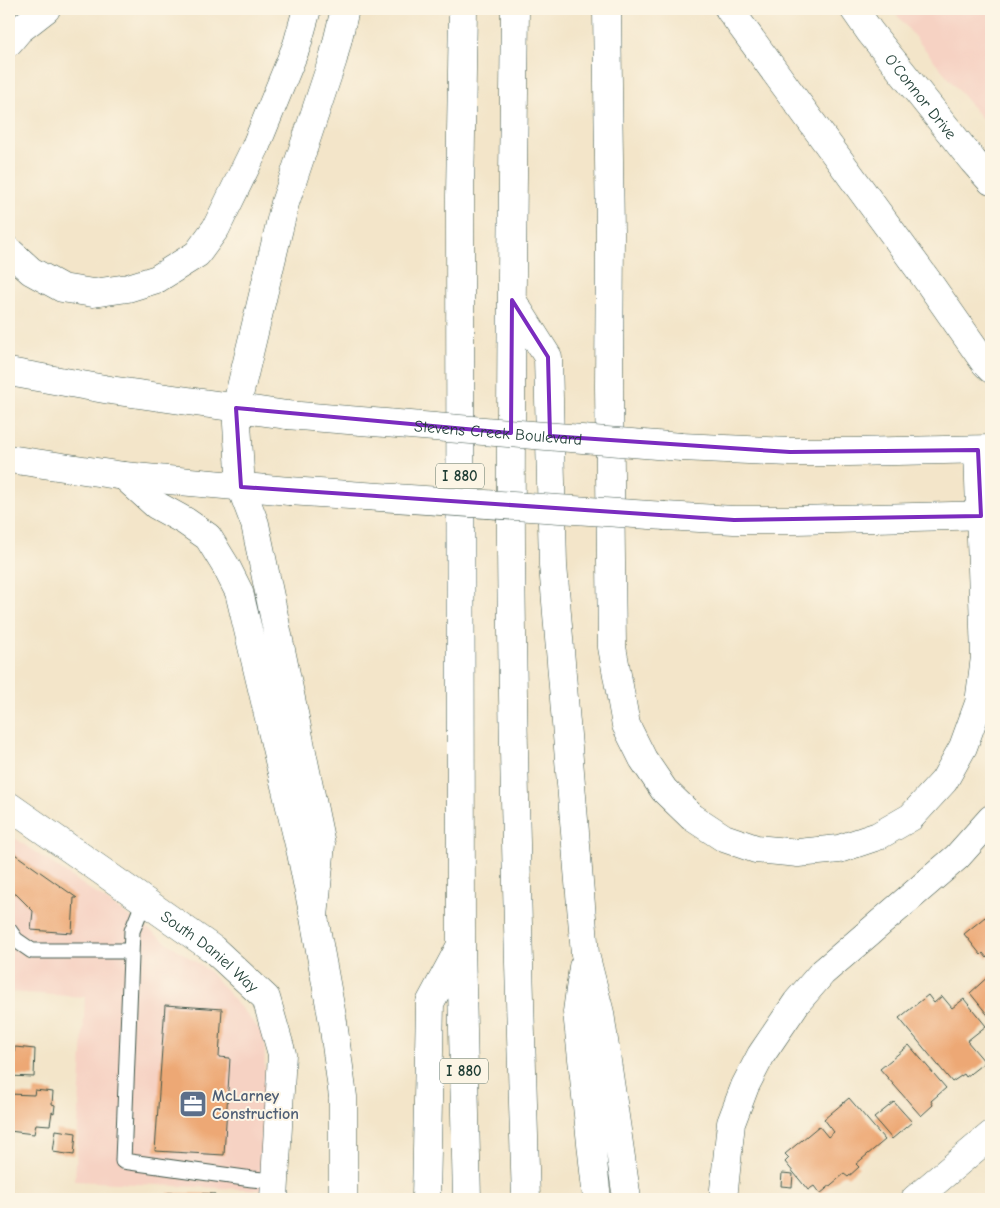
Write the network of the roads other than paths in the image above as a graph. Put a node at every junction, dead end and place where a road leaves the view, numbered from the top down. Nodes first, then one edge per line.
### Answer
1 (46, 9) edge
2 (307, 9) edge
3 (345, 9) edge
4 (463, 9) edge
5 (515, 9) edge
6 (607, 9) edge
7 (729, 9) edge
8 (854, 9) edge
9 (9, 42) edge
10 (991, 181) edge
11 (9, 251) edge
12 (512, 300) junction
13 (991, 368) edge
14 (9, 372) edge
15 (236, 408) junction
16 (984, 449) edge
17 (9, 459) edge
18 (124, 476) junction
19 (240, 487) junction
20 (986, 515) edge
21 (9, 806) edge
22 (991, 819) edge
23 (144, 901) junction
24 (314, 917) junction
25 (9, 930) edge
26 (462, 944) junction
27 (131, 951) junction
28 (584, 954) junction
29 (991, 1135) edge
30 (274, 1190) edge
31 (343, 1199) edge
32 (426, 1199) edge
33 (467, 1199) edge
34 (526, 1199) edge
35 (597, 1199) edge
36 (627, 1199) edge
37 (723, 1199) edge
38 (915, 1199) edge

1 - 9 main road
2 - 11 main road
3 - 15 main road
4 - 26 main road, I 880
5 - 12 main road
6 - 20 main road
7 - 13 main road
8 - 10 main road, O’Connor Drive
12 - 28 main road
12 - 34 main road
14 - 15 main road, Stevens Creek Boulevard
15 - 16 main road, Stevens Creek Boulevard, bridge
15 - 19 main road
16 - 20 main road
17 - 18 main road
18 - 19 main road
18 - 24 main road
19 - 20 main road, bridge
19 - 24 main road
21 - 23 main road, South Daniel Way
22 - 37 main road
23 - 27 lane
23 - 30 main road, South Daniel Way
24 - 31 main road
25 - 27 lane
26 - 32 main road
26 - 33 main road, I 880
27 - 30 lane
28 - 35 main road
28 - 36 main road
29 - 38 main road

